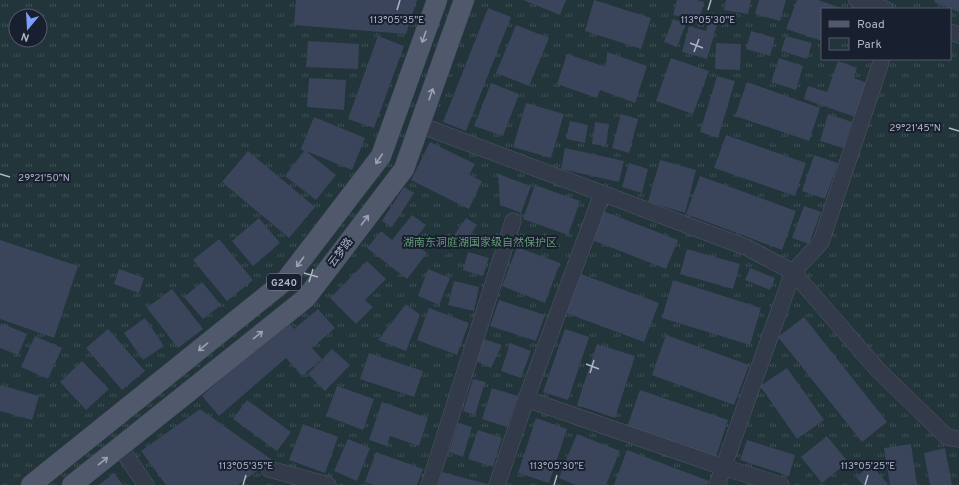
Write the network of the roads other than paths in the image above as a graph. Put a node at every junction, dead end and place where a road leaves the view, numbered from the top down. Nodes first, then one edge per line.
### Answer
1 (437, 0) edge
2 (464, 0) edge
3 (857, 0) edge
4 (882, 8) edge
5 (882, 60) edge
6 (420, 124) junction
7 (602, 194) junction
8 (513, 221) dead end
9 (793, 272) junction
10 (526, 399) junction
11 (959, 439) edge
12 (120, 447) junction
13 (723, 467) junction
14 (269, 469) dead end
15 (31, 485) edge
16 (72, 485) edge
17 (146, 485) edge
18 (328, 485) edge
19 (429, 485) edge
20 (498, 485) edge
21 (717, 485) edge
22 (781, 485) edge

1 -> 15 main road, G240
6 -> 2 main road, 云梦路 / G240
3 - 4 street
5 - 9 street
6 - 7 street
12 -> 6 main road, 云梦路 / G240
7 - 9 street
7 - 10 street
8 - 19 street
9 - 11 street
9 - 13 street
10 - 13 street
10 - 20 street
16 -> 12 main road, 云梦路 / G240
12 - 17 street
13 - 21 street
13 - 22 street
14 - 18 street

